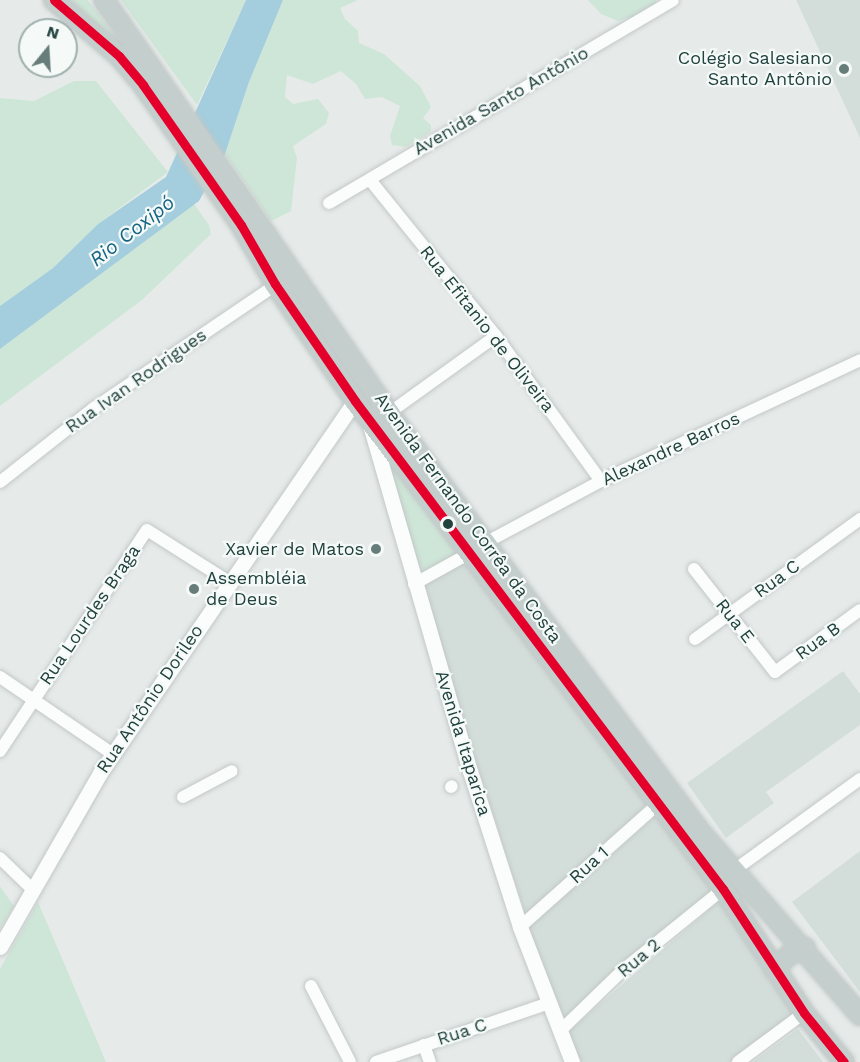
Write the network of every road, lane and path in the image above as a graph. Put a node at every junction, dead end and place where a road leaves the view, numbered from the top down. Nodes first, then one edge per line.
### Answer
1 (54, 0) edge
2 (104, 0) edge
3 (673, 0) edge
4 (150, 80) junction
5 (370, 180) junction
6 (329, 203) dead end
7 (246, 217) junction
8 (276, 285) junction
9 (496, 336) junction
10 (860, 360) edge
11 (355, 402) junction
12 (389, 413) junction
13 (337, 427) junction
14 (374, 429) junction
15 (601, 481) junction
16 (0, 482) edge
17 (860, 519) edge
18 (477, 548) junction
19 (694, 569) dead end
20 (229, 582) junction
21 (414, 584) junction
22 (860, 610) edge
23 (730, 614) junction
24 (694, 639) dead end
25 (775, 672) joint
26 (0, 676) edge
27 (33, 699) junction
28 (0, 751) edge
29 (113, 754) junction
30 (232, 771) dead end
31 (860, 779) edge
32 (183, 797) dead end
33 (658, 803) junction
34 (0, 858) edge
35 (733, 871) junction
36 (723, 889) junction
37 (33, 890) junction
38 (520, 927) junction
39 (0, 947) edge
40 (804, 948) junction
41 (774, 969) junction
42 (311, 986) dead end
43 (549, 1003) junction
44 (804, 1013) junction
45 (860, 1014) edge
46 (560, 1032) junction
47 (424, 1045) junction
48 (350, 1062) edge
49 (376, 1062) edge
50 (430, 1062) edge
51 (572, 1062) edge
52 (738, 1062) edge
53 (844, 1062) edge

1 - 4 highway, Avenida Fernando Corrêa da Costa
2 - 4 highway, Avenida Fernando Corrêa da Costa
3 - 5 street, Avenida Santo Antônio
4 - 7 highway, Avenida Fernando Corrêa da Costa
5 - 6 street, Avenida Santo Antônio
5 - 9 street, Rua Efitanio de Oliveira
7 - 8 highway, Avenida Fernando Corrêa da Costa
7 - 12 highway, Avenida Fernando Corrêa da Costa
8 - 11 highway, Avenida Fernando Corrêa da Costa
8 - 16 street, Rua Ivan Rodrigues
9 - 12 street
9 - 15 street, Rua Efitanio de Oliveira
10 - 15 street, Alexandre Barros
11 - 13 street, Rua Antônio Dorileo
11 - 14 highway, Avenida Fernando Corrêa da Costa
12 - 18 highway, Avenida Fernando Corrêa da Costa
13 - 14 street
13 - 20 street, Rua Antônio Dorileo
14 - 18 highway, Avenida Fernando Corrêa da Costa
14 - 21 street, Avenida Itaparica
15 - 18 street, Alexandre Barros
17 - 23 street, Rua C
18 - 21 street, Alexandre Barros
18 - 33 highway, Avenida Fernando Corrêa da Costa
18 - 35 highway, Avenida Fernando Corrêa da Costa
19 - 23 street, Rua E
20 - 27 street, Rua Lourdes Braga
20 - 29 street, Rua Antônio Dorileo
21 - 38 street, Avenida Itaparica
22 - 25 street, Rua B
23 - 24 street, Rua C
23 - 25 street, Rua E
26 - 27 street
27 - 28 street, Rua Lourdes Braga
27 - 29 street
29 - 37 street, Rua Antônio Dorileo
30 - 32 street
31 - 35 street
33 - 36 highway, Avenida Fernando Corrêa da Costa
33 - 38 street, Rua 1
34 - 37 street
35 - 40 highway, Avenida Fernando Corrêa da Costa
36 - 41 highway, Avenida Fernando Corrêa da Costa
36 - 46 street, Rua 2
37 - 39 street, Rua Antônio Dorileo
38 - 43 street, Avenida Itaparica
40 - 41 highway
40 - 45 highway, Avenida Fernando Corrêa da Costa
41 - 44 highway, Avenida Fernando Corrêa da Costa
42 - 48 street
43 - 46 street, Avenida Itaparica
43 - 47 street, Rua C
44 - 52 street
44 - 53 highway, Avenida Fernando Corrêa da Costa
46 - 51 street, Avenida Itaparica
47 - 49 street, Rua C
47 - 50 street

